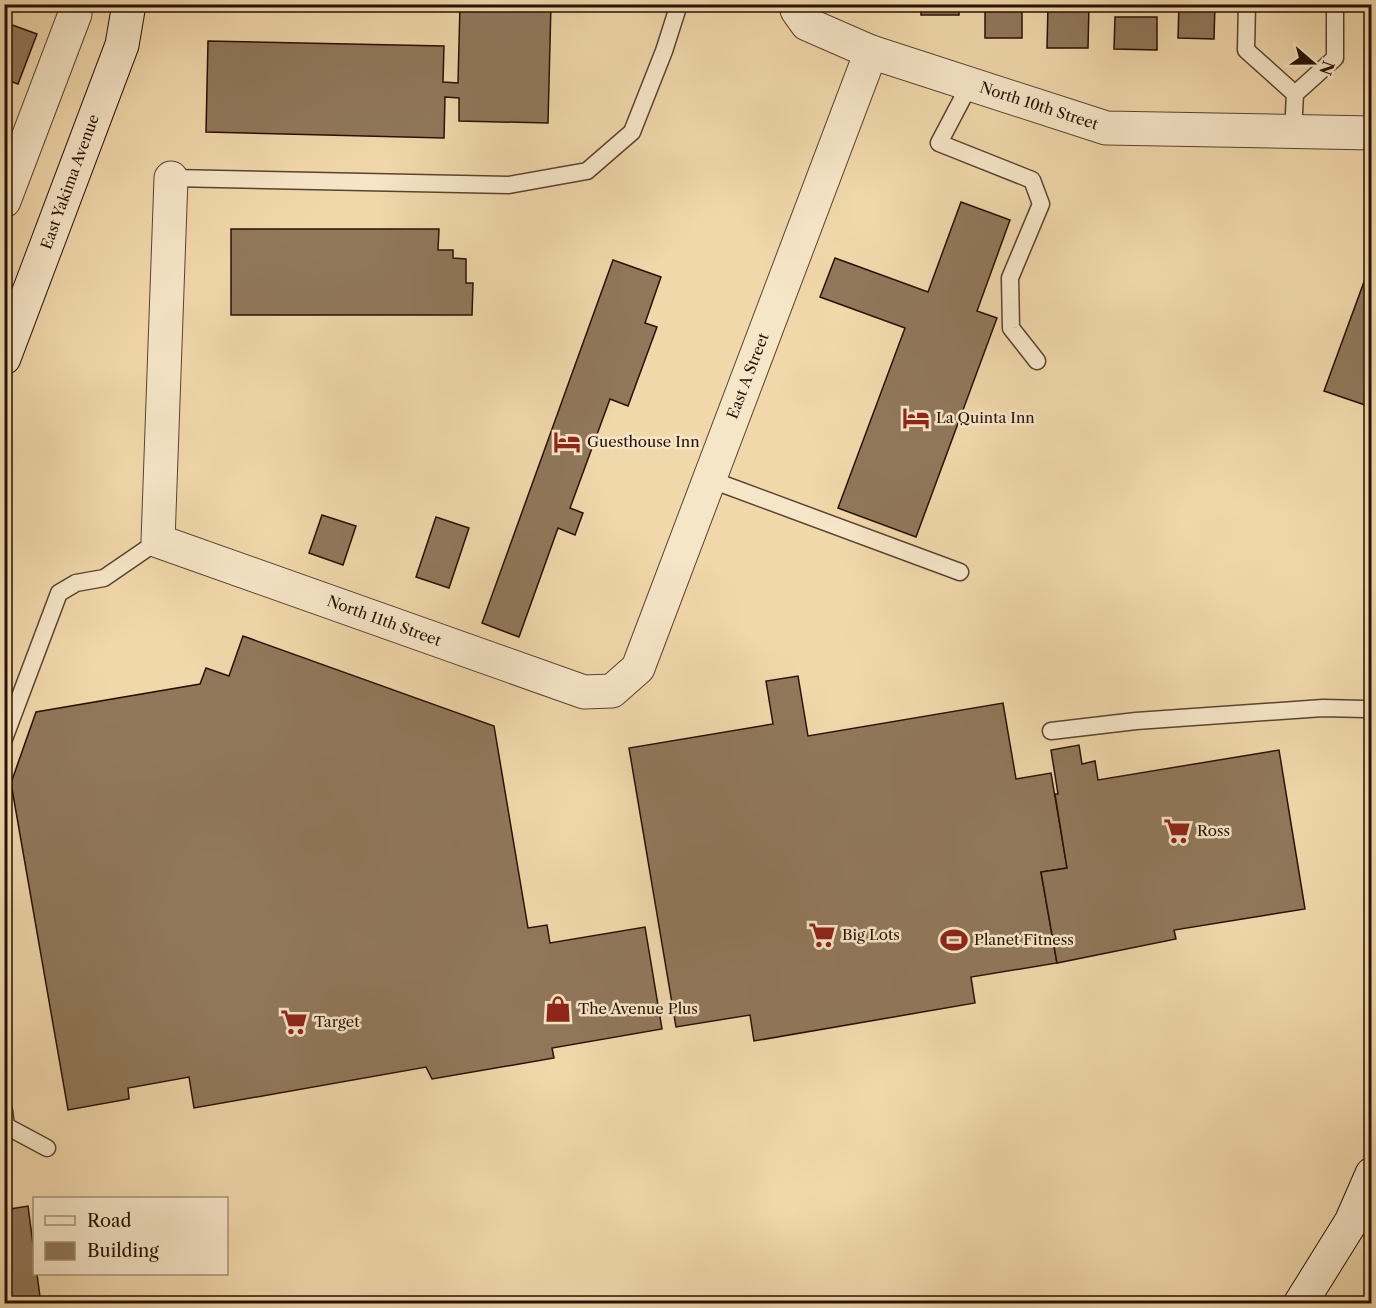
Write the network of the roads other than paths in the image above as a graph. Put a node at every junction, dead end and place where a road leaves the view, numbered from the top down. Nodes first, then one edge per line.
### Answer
1 (75, 4) edge
2 (129, 4) edge
3 (679, 4) edge
4 (1246, 4) edge
5 (1335, 4) edge
6 (792, 6) edge
7 (871, 52) junction
8 (970, 84) junction
9 (1295, 94) junction
10 (1293, 131) junction
11 (1371, 133) edge
12 (171, 178) joint
13 (4, 201) edge
14 (4, 358) edge
15 (1037, 361) dead end
16 (709, 479) junction
17 (158, 541) junction
18 (960, 572) dead end
19 (612, 691) joint
20 (1371, 711) edge
21 (1051, 731) dead end
22 (4, 739) edge
23 (4, 1111) edge
24 (47, 1148) dead end
25 (1371, 1174) edge
26 (1300, 1304) edge

1 - 13 street
2 - 14 street, East Yakima Avenue
3 - 12 lane
4 - 9 lane
5 - 9 lane
6 - 7 street, North 10th Street
7 - 8 street, North 10th Street
7 - 16 street, East A Street
8 - 10 street, North 10th Street
8 - 15 lane
9 - 10 lane
10 - 11 street, North 10th Street
12 - 17 street
16 - 18 lane
16 - 19 street, East A Street
17 - 19 street, North 11th Street
17 - 22 lane
20 - 21 lane
23 - 24 lane
25 - 26 street

